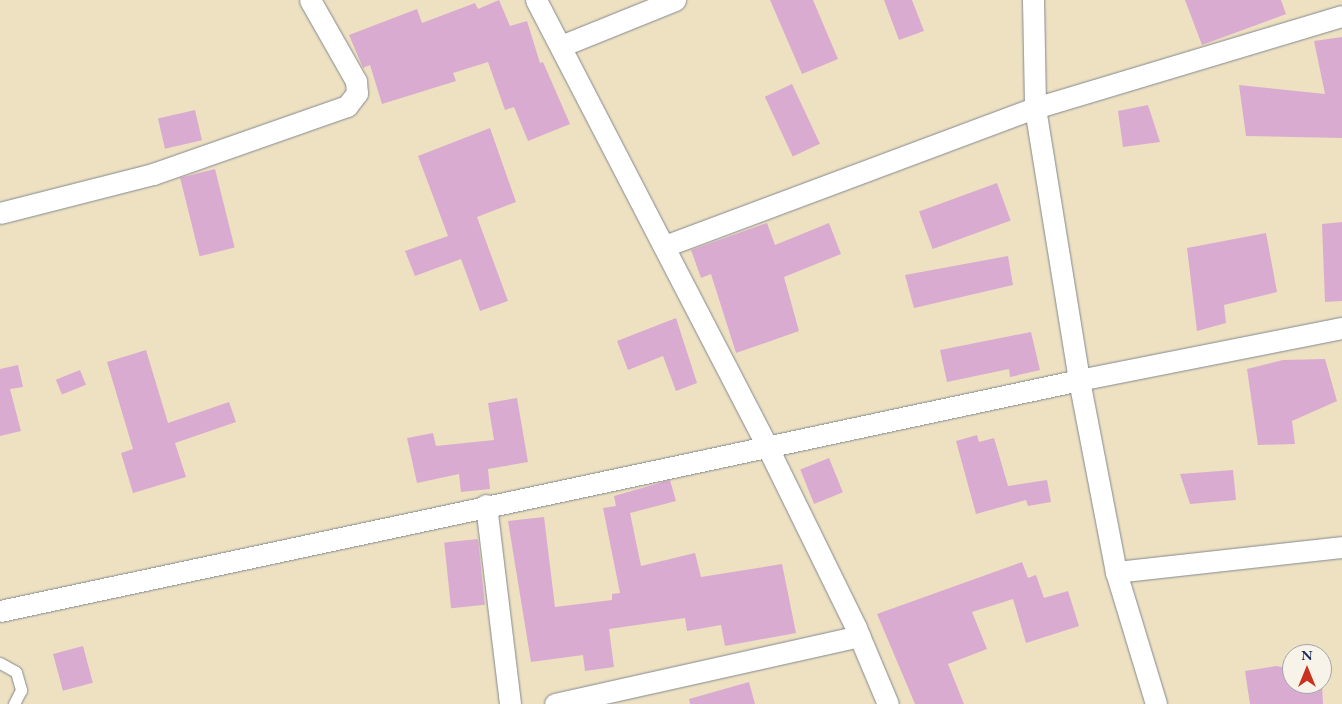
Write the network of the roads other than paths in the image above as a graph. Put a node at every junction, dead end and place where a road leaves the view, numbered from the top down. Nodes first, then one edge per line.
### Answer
1 (310, 0) edge
2 (536, 0) edge
3 (675, 0) edge
4 (1032, 0) edge
5 (1342, 16) edge
6 (562, 46) junction
7 (1035, 108) junction
8 (0, 212) edge
9 (665, 246) junction
10 (1342, 328) edge
11 (1079, 380) junction
12 (767, 446) junction
13 (486, 505) junction
14 (1342, 547) edge
15 (1116, 572) junction
16 (0, 611) edge
17 (860, 636) junction
18 (0, 663) edge
19 (14, 704) edge
20 (510, 704) edge
21 (555, 704) edge
22 (888, 704) edge
23 (1156, 704) edge

1 - 8 street
2 - 6 street
3 - 6 street
4 - 7 street
5 - 7 street
6 - 9 street
7 - 9 street
7 - 11 street
9 - 12 street
10 - 11 street
11 - 12 street
11 - 15 street
12 - 13 street
12 - 17 street
13 - 16 street
13 - 20 street
14 - 15 street
15 - 23 street
17 - 21 street
17 - 22 street
18 - 19 lane

